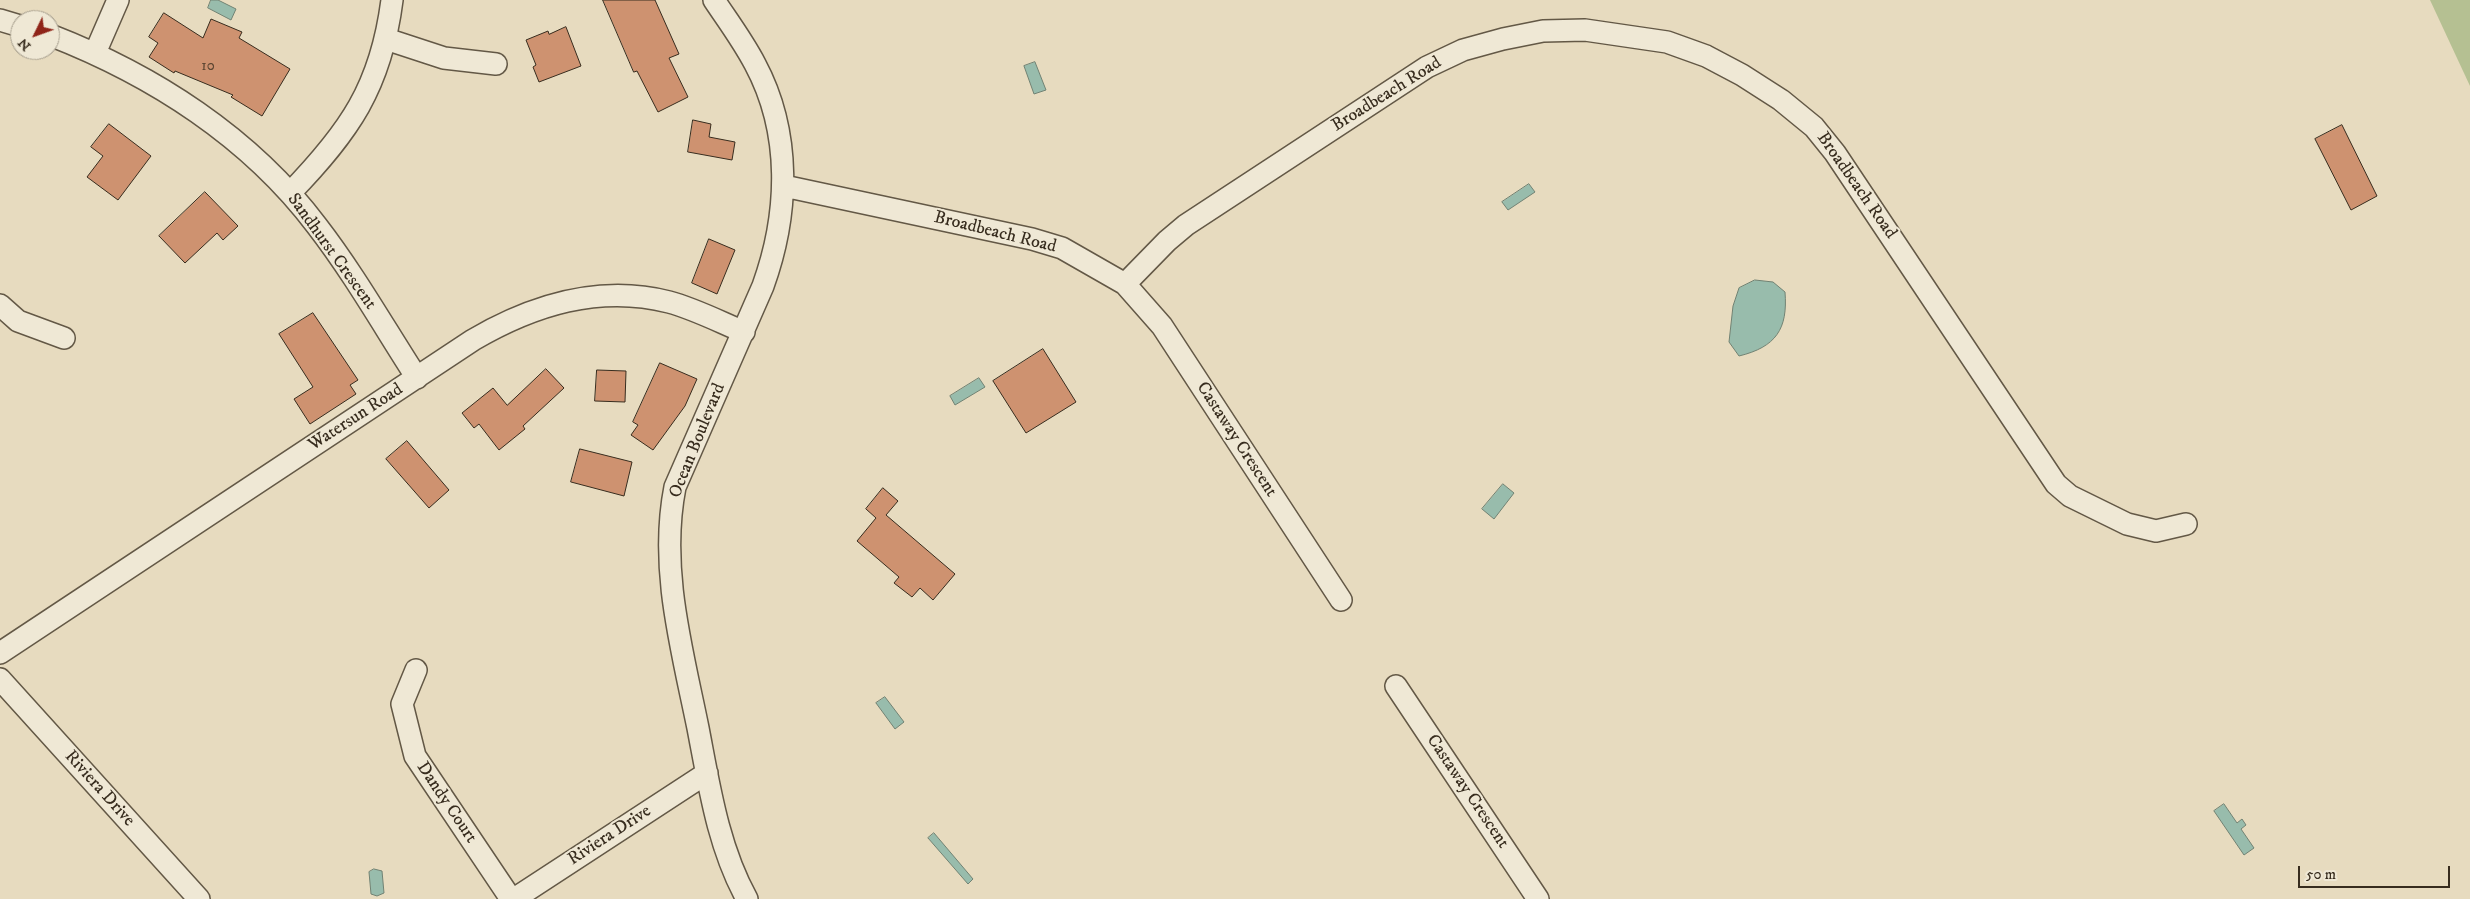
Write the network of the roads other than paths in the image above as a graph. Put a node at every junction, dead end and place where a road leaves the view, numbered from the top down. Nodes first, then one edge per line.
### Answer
1 (118, 0) edge
2 (392, 0) edge
3 (714, 0) edge
4 (60, 39) edge
5 (386, 39) junction
6 (96, 53) junction
7 (496, 64) dead end
8 (784, 186) junction
9 (290, 193) junction
10 (1125, 284) junction
11 (0, 305) edge
12 (744, 332) junction
13 (64, 338) dead end
14 (417, 378) junction
15 (2186, 524) dead end
16 (1340, 600) dead end
17 (0, 653) edge
18 (416, 670) dead end
19 (0, 679) edge
20 (1396, 686) dead end
21 (707, 773) junction
22 (199, 899) edge
23 (512, 899) edge
24 (747, 899) edge
25 (1538, 899) edge

1 - 6 street
2 - 5 street
3 - 8 street, Ocean Boulevard
4 - 6 street, Sandhurst Crescent
5 - 7 street
5 - 9 street
6 - 9 street, Sandhurst Crescent
8 - 10 street, Broadbeach Road
8 - 12 street, Ocean Boulevard
9 - 14 street, Sandhurst Crescent
10 - 15 street, Broadbeach Road
10 - 16 street, Castaway Crescent
11 - 13 street
12 - 14 street, Watersun Road
12 - 21 street, Ocean Boulevard
14 - 17 street, Watersun Road
18 - 23 street, Dandy Court
19 - 22 street, Riviera Drive
20 - 25 street, Castaway Crescent
21 - 23 street, Riviera Drive
21 - 24 street, Ocean Boulevard

